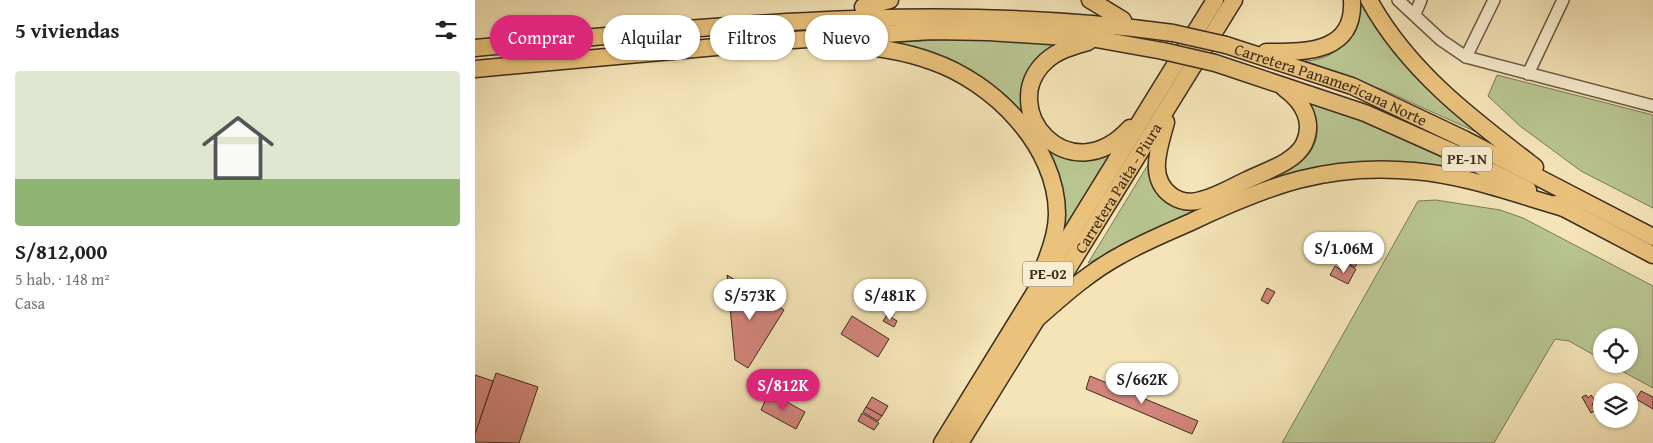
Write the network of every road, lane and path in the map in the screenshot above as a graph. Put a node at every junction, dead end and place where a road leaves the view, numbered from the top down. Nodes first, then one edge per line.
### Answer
1 (890, 0) edge
2 (1090, 0) edge
3 (1215, 0) edge
4 (1234, 0) edge
5 (1352, 0) edge
6 (1369, 0) edge
7 (1398, 0) edge
8 (1421, 0) edge
9 (1494, 0) edge
10 (1563, 0) edge
11 (1415, 14) junction
12 (832, 15) edge
13 (854, 15) edge
14 (805, 18) edge
15 (1132, 25) junction
16 (795, 40) edge
17 (795, 40) edge
18 (1096, 40) junction
19 (475, 48) edge
20 (710, 48) edge
21 (1250, 52) junction
22 (1466, 57) junction
23 (475, 70) edge
24 (1528, 74) junction
25 (1274, 81) junction
26 (1651, 102) edge
27 (1151, 104) junction
28 (1170, 105) junction
29 (1568, 201) junction
30 (1653, 237) edge
31 (1653, 255) edge
32 (1034, 311) junction
33 (942, 443) edge
34 (960, 443) edge

1 - 12 highway
2 - 15 highway
3 - 27 highway, PE-02
4 - 28 highway, Carretera Paita - Piura / PE-02
5 - 21 highway
6 - 29 highway
7 - 11 street
8 - 11 street
9 - 22 street
10 - 24 street
11 - 22 street
13 - 15 highway, Carretera Panamericana Norte / PE-1N
14 - 19 highway, Carretera Panamericana Norte / PE-1N
15 - 21 highway, Carretera Panamericana Norte / PE-1N, bridge
16 - 18 highway, Carretera Panamericana Norte / PE-1N
17 - 32 highway
18 - 25 highway, Carretera Panamericana Norte / PE-1N, bridge
18 - 27 highway
20 - 23 highway, Carretera Panamericana Norte / PE-1N
21 - 29 highway, Carretera Panamericana Norte / PE-1N
22 - 24 street
24 - 26 street
25 - 28 highway
25 - 29 highway, Carretera Panamericana Norte / PE-1N
27 - 32 highway, Carretera Paita - Piura / PE-02
28 - 32 highway, Carretera Paita - Piura / PE-02
29 - 30 highway, Carretera Panamericana Norte / PE-1N
29 - 31 highway, Carretera Panamericana Norte / PE-1N
29 - 32 highway
32 - 33 highway, Carretera Paita - Piura / PE-02
32 - 34 highway, Carretera Paita - Piura / PE-02

